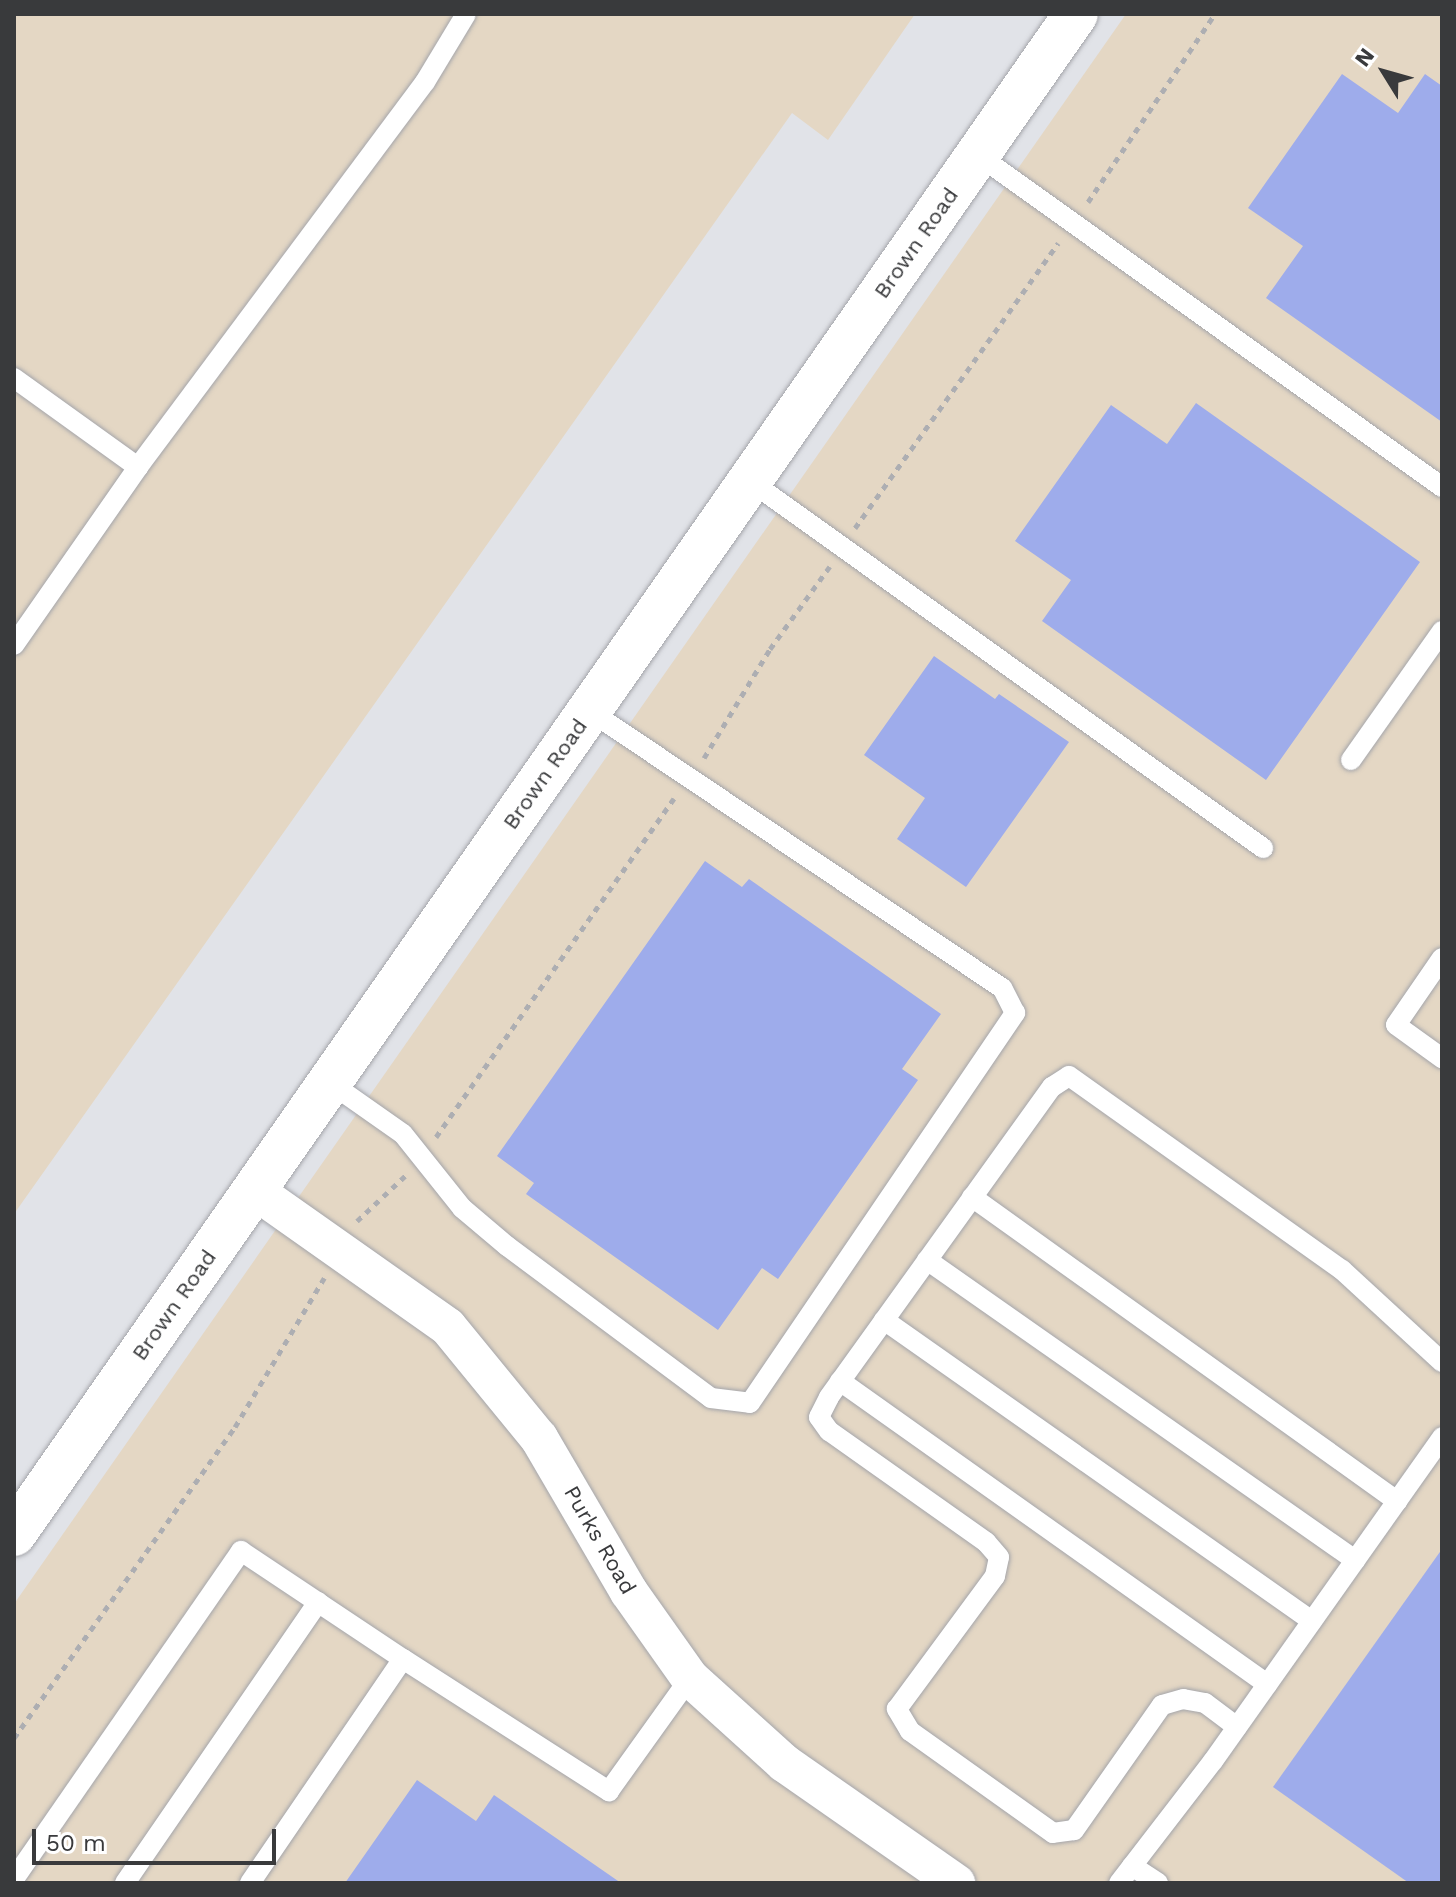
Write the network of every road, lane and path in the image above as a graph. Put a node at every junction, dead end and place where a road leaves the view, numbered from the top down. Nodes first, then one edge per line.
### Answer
1 (466, 14) edge
2 (1076, 14) edge
3 (1215, 14) edge
4 (978, 155) junction
5 (1072, 223) junction
6 (14, 378) edge
7 (138, 467) junction
8 (750, 481) junction
9 (1442, 487) edge
10 (842, 547) junction
11 (1442, 631) edge
12 (14, 645) edge
13 (589, 710) junction
14 (1351, 760) dead end
15 (689, 777) junction
16 (1263, 848) dead end
17 (1442, 958) edge
18 (1442, 1058) edge
19 (329, 1082) junction
20 (420, 1157) junction
21 (254, 1190) junction
22 (972, 1197) junction
23 (340, 1251) junction
24 (927, 1260) junction
25 (884, 1320) junction
26 (1442, 1362) edge
27 (840, 1381) junction
28 (1442, 1437) edge
29 (1397, 1501) junction
30 (14, 1534) edge
31 (1355, 1560) junction
32 (318, 1602) junction
33 (1312, 1621) junction
34 (403, 1659) junction
35 (690, 1678) junction
36 (1267, 1684) junction
37 (1237, 1727) junction
38 (14, 1738) edge
39 (1132, 1866) junction
40 (14, 1879) edge
41 (125, 1883) edge
42 (250, 1883) edge
43 (956, 1883) edge
44 (1119, 1883) edge
45 (1158, 1883) edge

1 - 7 lane
2 - 4 main road, Brown Road
3 - 5 path
4 - 5 lane
4 - 8 main road, Brown Road
5 - 9 lane
5 - 10 path
6 - 7 lane
7 - 12 lane
8 - 10 lane
8 - 13 main road, Brown Road
10 - 15 path
10 - 16 lane
11 - 14 lane
13 - 15 lane
13 - 19 main road, Brown Road
15 - 20 path
15 - 20 lane
17 - 18 lane
19 - 20 lane
19 - 21 main road, Brown Road
20 - 23 path
21 - 23 street, Purks Road
21 - 30 main road, Brown Road
22 - 24 lane
22 - 26 lane
22 - 29 lane
23 - 35 street, Purks Road
23 - 38 path
24 - 25 lane
24 - 31 lane
25 - 27 lane
25 - 33 lane
27 - 36 lane
27 - 37 lane
28 - 29 lane
29 - 31 lane
31 - 33 lane
32 - 34 lane
32 - 40 lane
32 - 41 lane
33 - 36 lane
34 - 35 lane
34 - 42 lane
35 - 43 street, Purks Road
36 - 37 lane
37 - 39 lane
39 - 44 lane
39 - 45 lane

